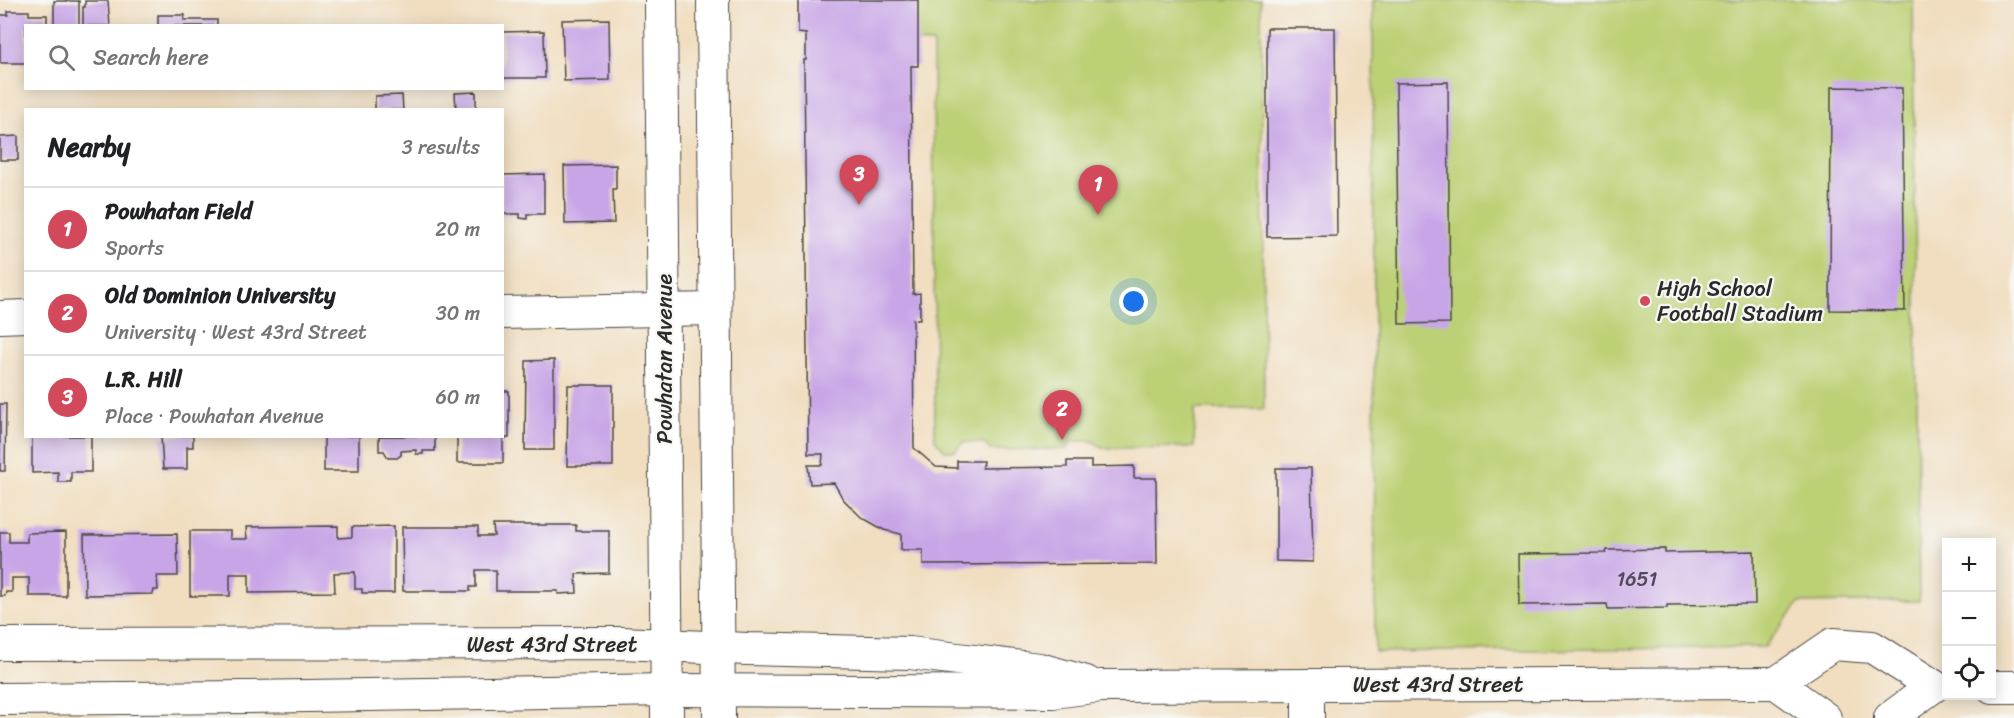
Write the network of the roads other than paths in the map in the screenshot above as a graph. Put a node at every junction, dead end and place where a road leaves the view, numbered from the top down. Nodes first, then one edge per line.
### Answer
1 (661, 0) edge
2 (713, 0) edge
3 (715, 309) junction
4 (664, 310) junction
5 (504, 313) edge
6 (24, 316) edge
7 (0, 317) edge
8 (0, 644) edge
9 (666, 645) junction
10 (719, 647) junction
11 (1776, 683) junction
12 (1308, 685) junction
13 (1101, 686) junction
14 (1940, 686) edge
15 (1996, 687) edge
16 (2014, 687) edge
17 (0, 699) edge
18 (667, 704) edge
19 (719, 704) edge
20 (1308, 718) edge
21 (1826, 718) edge
22 (1890, 718) edge

1 - 4 street, Powhatan Avenue
2 - 3 street
3 - 4 street
3 - 10 street
4 - 5 street
4 - 9 street, Powhatan Avenue
6 - 7 street
8 - 9 street, West 43rd Street
9 - 10 street, West 43rd Street
9 - 18 street, Powhatan Avenue
10 - 13 street, West 43rd Street
10 - 19 street
11 - 12 street, West 43rd Street
11 - 14 street
11 - 21 street
12 - 13 street, West 43rd Street
12 - 20 street
13 - 19 street, West 43rd Street
14 - 22 street
15 - 16 street
17 - 18 street, West 43rd Street
18 - 19 street, West 43rd Street

